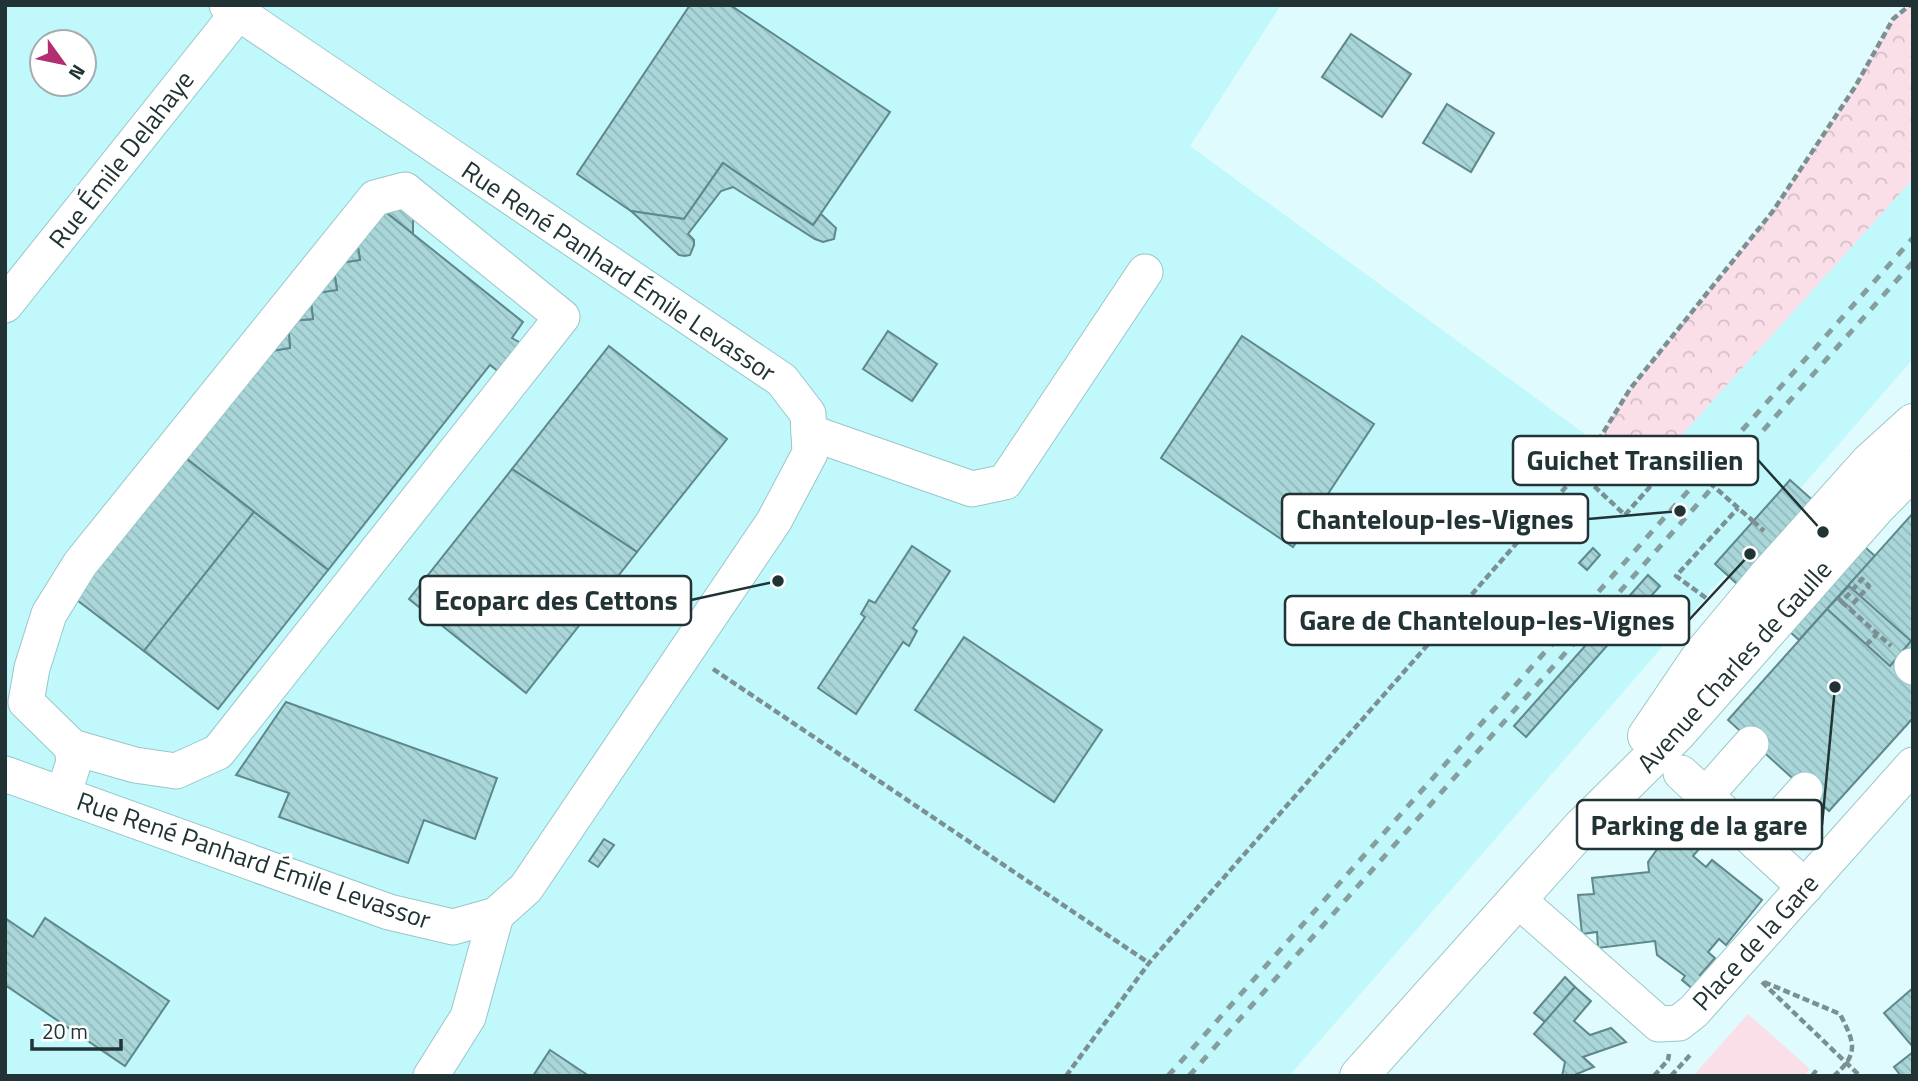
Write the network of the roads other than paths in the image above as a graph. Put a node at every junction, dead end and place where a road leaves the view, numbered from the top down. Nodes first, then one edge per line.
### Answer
1 (232, 9) edge
2 (1145, 272) dead end
3 (5, 305) edge
4 (1913, 423) edge
5 (809, 432) junction
6 (1913, 470) edge
7 (1751, 744) dead end
8 (72, 747) junction
9 (1913, 765) edge
10 (5, 774) edge
11 (1805, 790) dead end
12 (63, 795) junction
13 (1581, 828) junction
14 (1757, 843) junction
15 (1805, 887) junction
16 (1517, 899) junction
17 (496, 915) junction
18 (431, 1076) edge
19 (1359, 1076) edge

1 - 3 street, Rue Émile Delahaye
1 - 5 street, Rue René Panhard Émile Levassor
2 - 5 street
4 - 13 main road, Avenue Charles de Gaulle
5 - 17 street, Rue René Panhard Émile Levassor
6 - 13 main road, Avenue Charles de Gaulle
7 - 14 street
8 - 8 street
8 - 12 street
9 - 15 street, Place de la Gare
10 - 12 street, Rue René Panhard Émile Levassor
11 - 14 street
12 - 17 street, Rue René Panhard Émile Levassor
13 - 16 main road, Avenue Charles de Gaulle
14 - 15 street
15 - 16 street, Place de la Gare
16 - 19 main road, Avenue Charles de Gaulle
17 - 18 street

